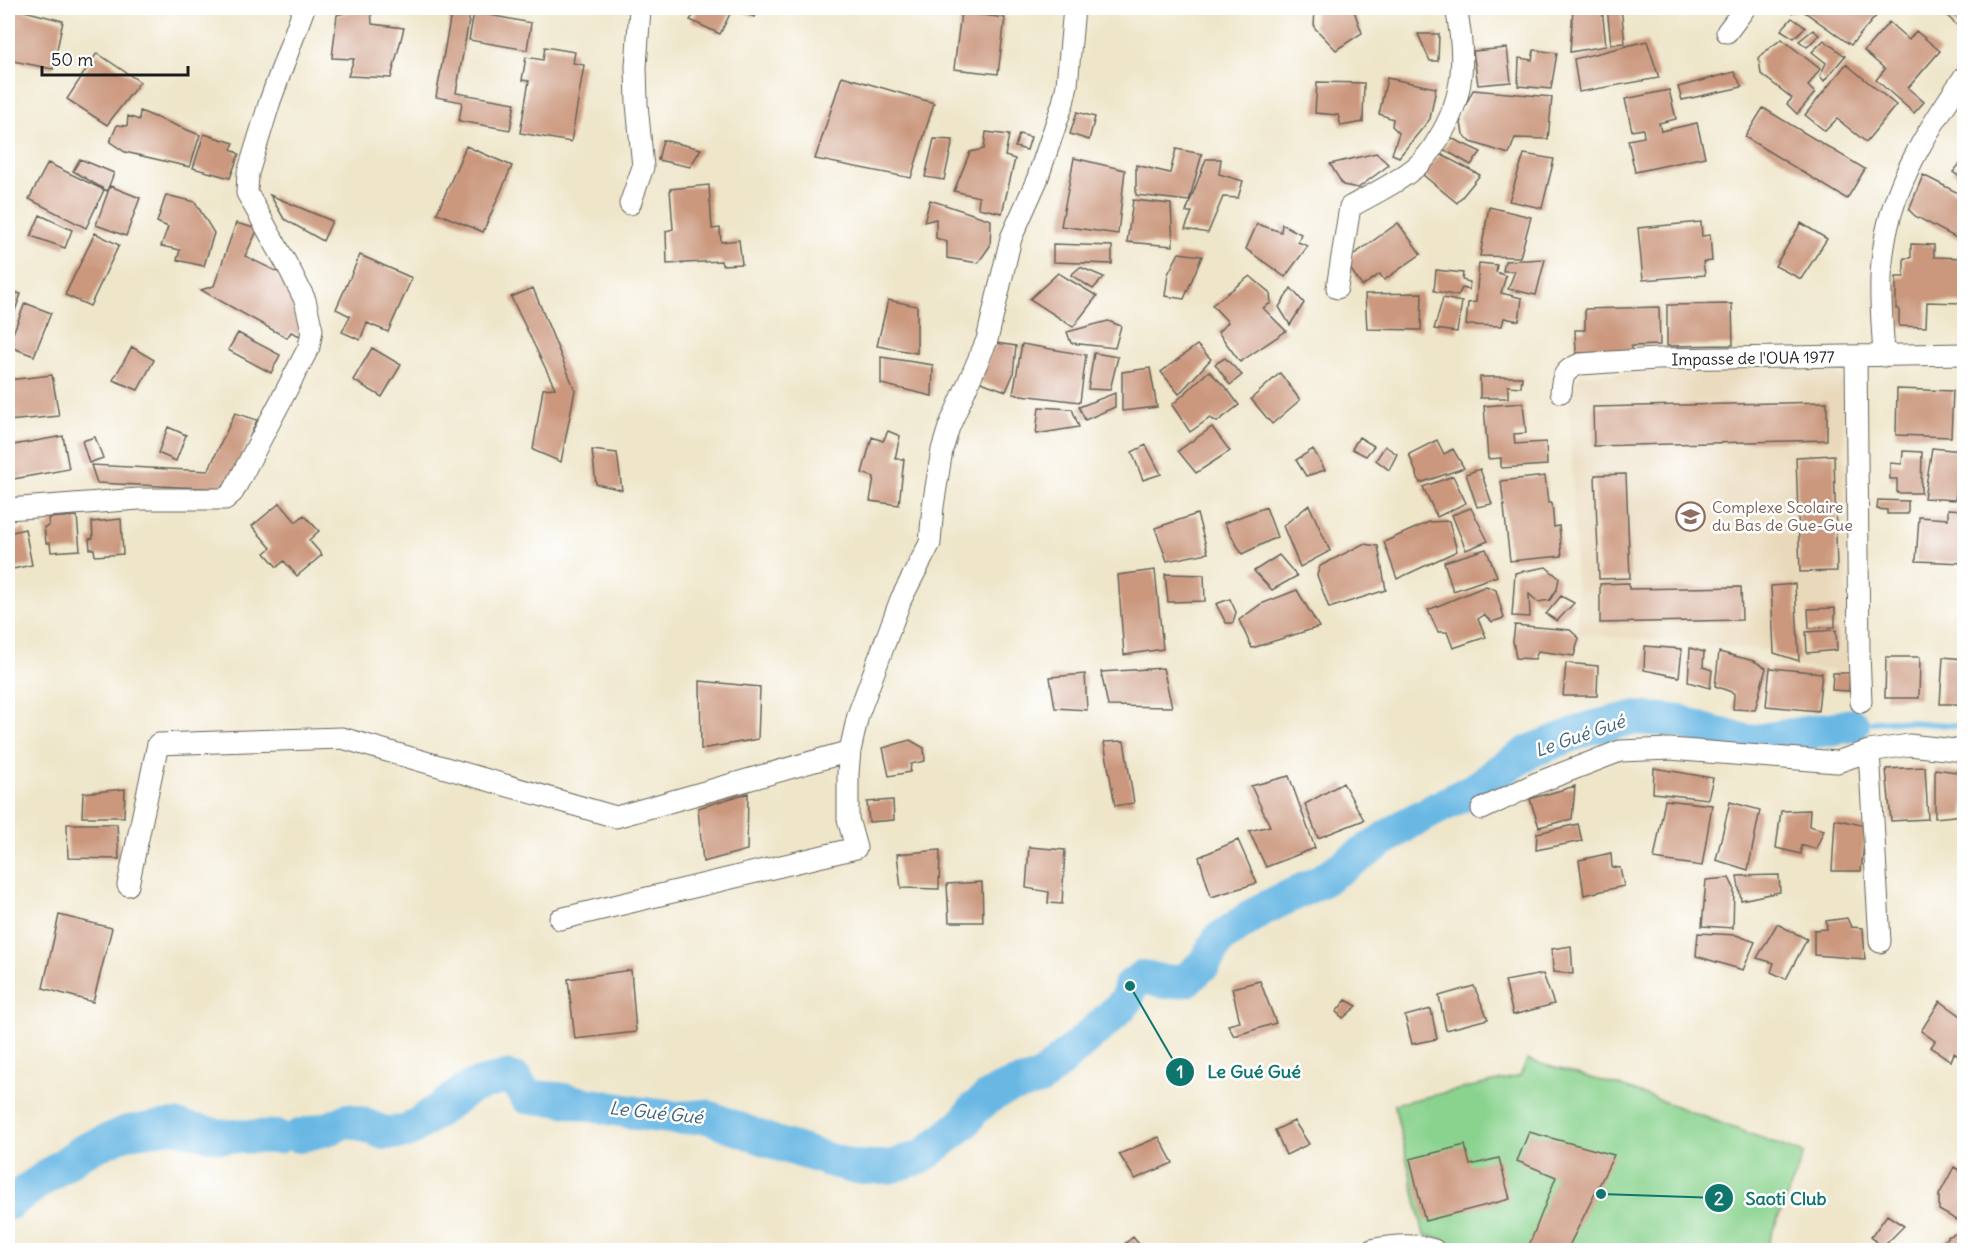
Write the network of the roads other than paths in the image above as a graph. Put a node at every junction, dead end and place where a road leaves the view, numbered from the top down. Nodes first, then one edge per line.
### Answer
1 (304, 8) edge
2 (640, 8) edge
3 (1074, 8) edge
4 (1456, 8) edge
5 (1745, 8) edge
6 (1727, 32) dead end
7 (1965, 77) edge
8 (630, 204) dead end
9 (1337, 288) dead end
10 (1965, 354) edge
11 (1884, 356) junction
12 (1856, 357) junction
13 (1561, 392) dead end
14 (8, 509) edge
15 (1862, 702) dead end
16 (850, 751) junction
17 (1869, 751) junction
18 (1965, 751) edge
19 (1482, 809) dead end
20 (128, 885) dead end
21 (560, 919) dead end
22 (1880, 942) dead end
23 (1372, 1251) edge
24 (1434, 1251) edge

1 - 14 street
2 - 8 street
3 - 16 street
4 - 9 street
5 - 6 street
7 - 11 street
10 - 11 street, Impasse de l'OUA 1977
11 - 12 street, Impasse de l'OUA 1977
12 - 13 street, Impasse de l'OUA 1977
12 - 15 street
16 - 20 street
16 - 21 street
17 - 18 street
17 - 19 street
17 - 22 street
23 - 24 street

